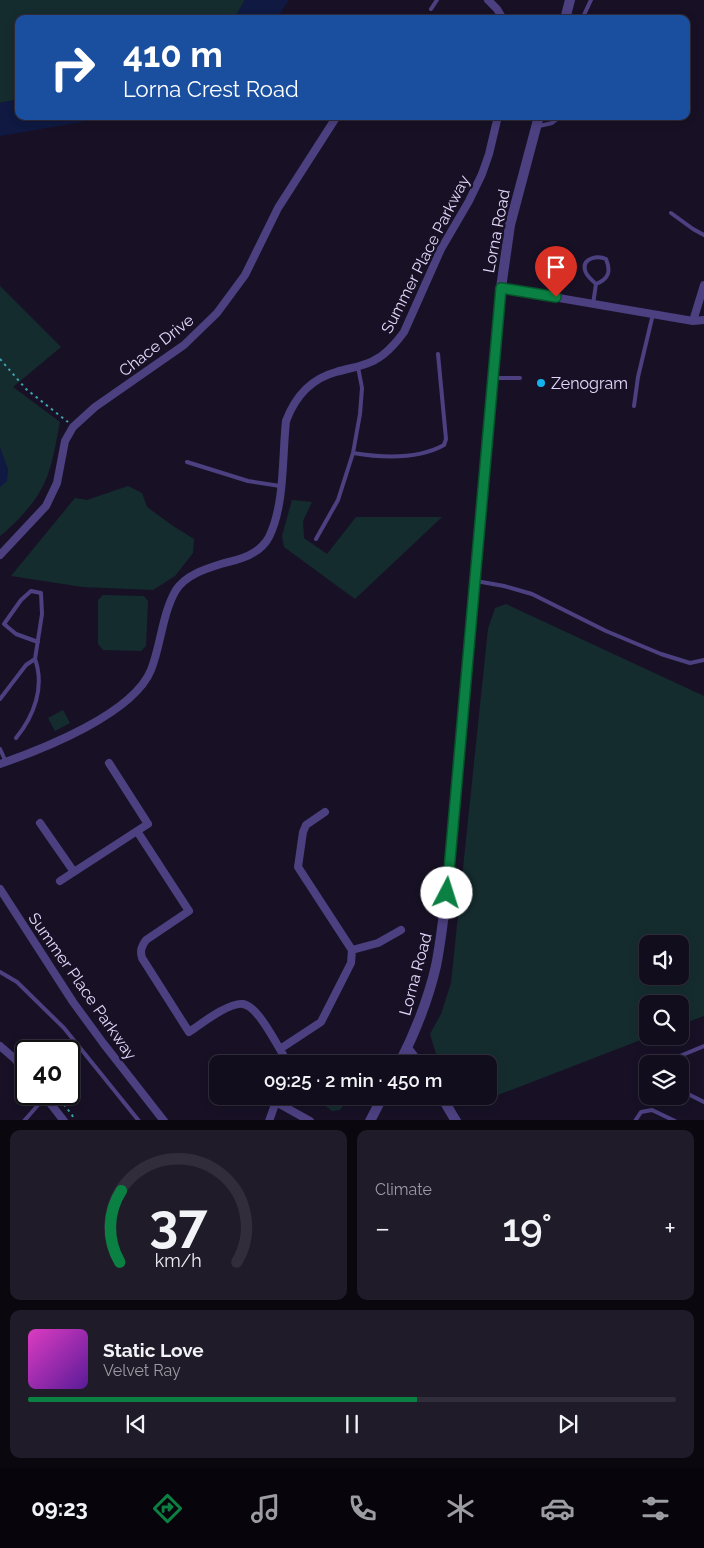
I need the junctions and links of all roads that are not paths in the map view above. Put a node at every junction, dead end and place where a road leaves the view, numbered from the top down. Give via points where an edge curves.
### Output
1 (437, 0) edge
2 (488, 0) edge
3 (570, 0) edge
4 (591, 0) edge
5 (431, 10) dead end
6 (501, 15) edge
7 (566, 15) edge
8 (584, 15) edge
9 (333, 120) edge
10 (497, 120) edge
11 (556, 120) edge
12 (538, 121) edge
13 (671, 212) dead end
14 (704, 235) edge
15 (596, 284) junction
16 (704, 284) edge
17 (501, 288) junction
18 (593, 304) junction
19 (653, 314) junction
20 (704, 320) edge
21 (693, 321) junction
22 (438, 354) dead end
23 (358, 367) junction
24 (492, 378) junction
25 (520, 378) dead end
26 (634, 406) dead end
27 (353, 453) junction
28 (187, 462) dead end
29 (280, 486) junction
30 (316, 539) dead end
31 (0, 555) edge
32 (474, 581) junction
33 (38, 642) junction
34 (36, 659) junction
35 (704, 660) edge
36 (0, 699) edge
37 (16, 738) dead end
38 (0, 749) edge
39 (3, 763) edge
40 (109, 763) dead end
41 (325, 812) dead end
42 (40, 823) dead end
43 (137, 831) junction
44 (74, 872) junction
45 (60, 881) dead end
46 (0, 889) edge
47 (401, 930) dead end
48 (352, 950) junction
49 (0, 972) edge
50 (0, 1046) edge
51 (704, 1046) edge
52 (407, 1048) junction
53 (280, 1049) junction
54 (283, 1055) edge
55 (404, 1055) edge
56 (412, 1055) edge
57 (682, 1055) edge
58 (15, 1059) edge
59 (689, 1094) edge
60 (704, 1102) edge
61 (36, 1105) edge
62 (52, 1105) edge
63 (275, 1105) edge
64 (286, 1105) edge
65 (378, 1105) edge
66 (447, 1105) edge
67 (24, 1120) edge
68 (64, 1120) edge
69 (138, 1120) edge
70 (164, 1120) edge
71 (269, 1120) edge
72 (310, 1120) edge
73 (370, 1120) edge
74 (456, 1120) edge
75 (635, 1120) edge
76 (675, 1120) edge

1 - 5 lane
2 - 6 street
3 - 7 street
4 - 8 lane
9 - 31 street, Chace Drive via 278,208 245,275 217,313 184,345 70,424 56,483 46,506
10 - 23 street, Summer Place Parkway via 482,174 440,249 404,332 375,361
11 - 12 lane via 552,123
12 - 17 street, Lorna Road via 510,225
13 - 14 lane
15 - 15 lane via 587,275 585,266 592,257 603,257 609,271 607,278
15 - 18 lane
16 - 21 street
17 - 18 street
17 - 24 street, Lorna Road
18 - 19 street
19 - 21 street
19 - 26 lane
20 - 21 street
22 - 27 lane via 446,429 444,445 413,455 393,457
23 - 27 lane via 362,388
23 - 29 street, Summer Place Parkway via 323,376 296,399 286,421
24 - 25 lane
24 - 32 street, Lorna Road
27 - 30 lane via 338,500
28 - 29 lane via 248,481
29 - 39 street, Summer Place Parkway via 279,508 269,538 254,553 190,576 176,590 150,672 136,694 95,722
32 - 35 lane via 532,594 661,654 690,663
32 - 52 street, Lorna Road via 447,893 436,967
33 - 33 lane via 41,593 31,591 4,624 16,634
33 - 34 lane
34 - 36 lane via 26,665
34 - 37 lane via 39,688 34,710
38 - 39 lane
40 - 43 street via 148,824
41 - 48 street via 306,825 298,867
42 - 44 street
43 - 44 street
43 - 53 street via 189,911 146,940 141,952 189,1032 223,1010 242,1003 258,1014
44 - 45 street
46 - 70 street, Summer Place Parkway via 73,1002
47 - 48 street via 378,943
48 - 53 street via 351,963 321,1022
49 - 69 lane via 17,982 64,1028
50 - 58 street
51 - 57 lane
52 - 55 street, Lorna Road
52 - 56 street
53 - 54 street
59 - 60 lane
61 - 67 lane
62 - 68 street
63 - 71 street
64 - 72 street
65 - 73 street
66 - 74 street
75 - 76 lane via 641,1112 652,1110

